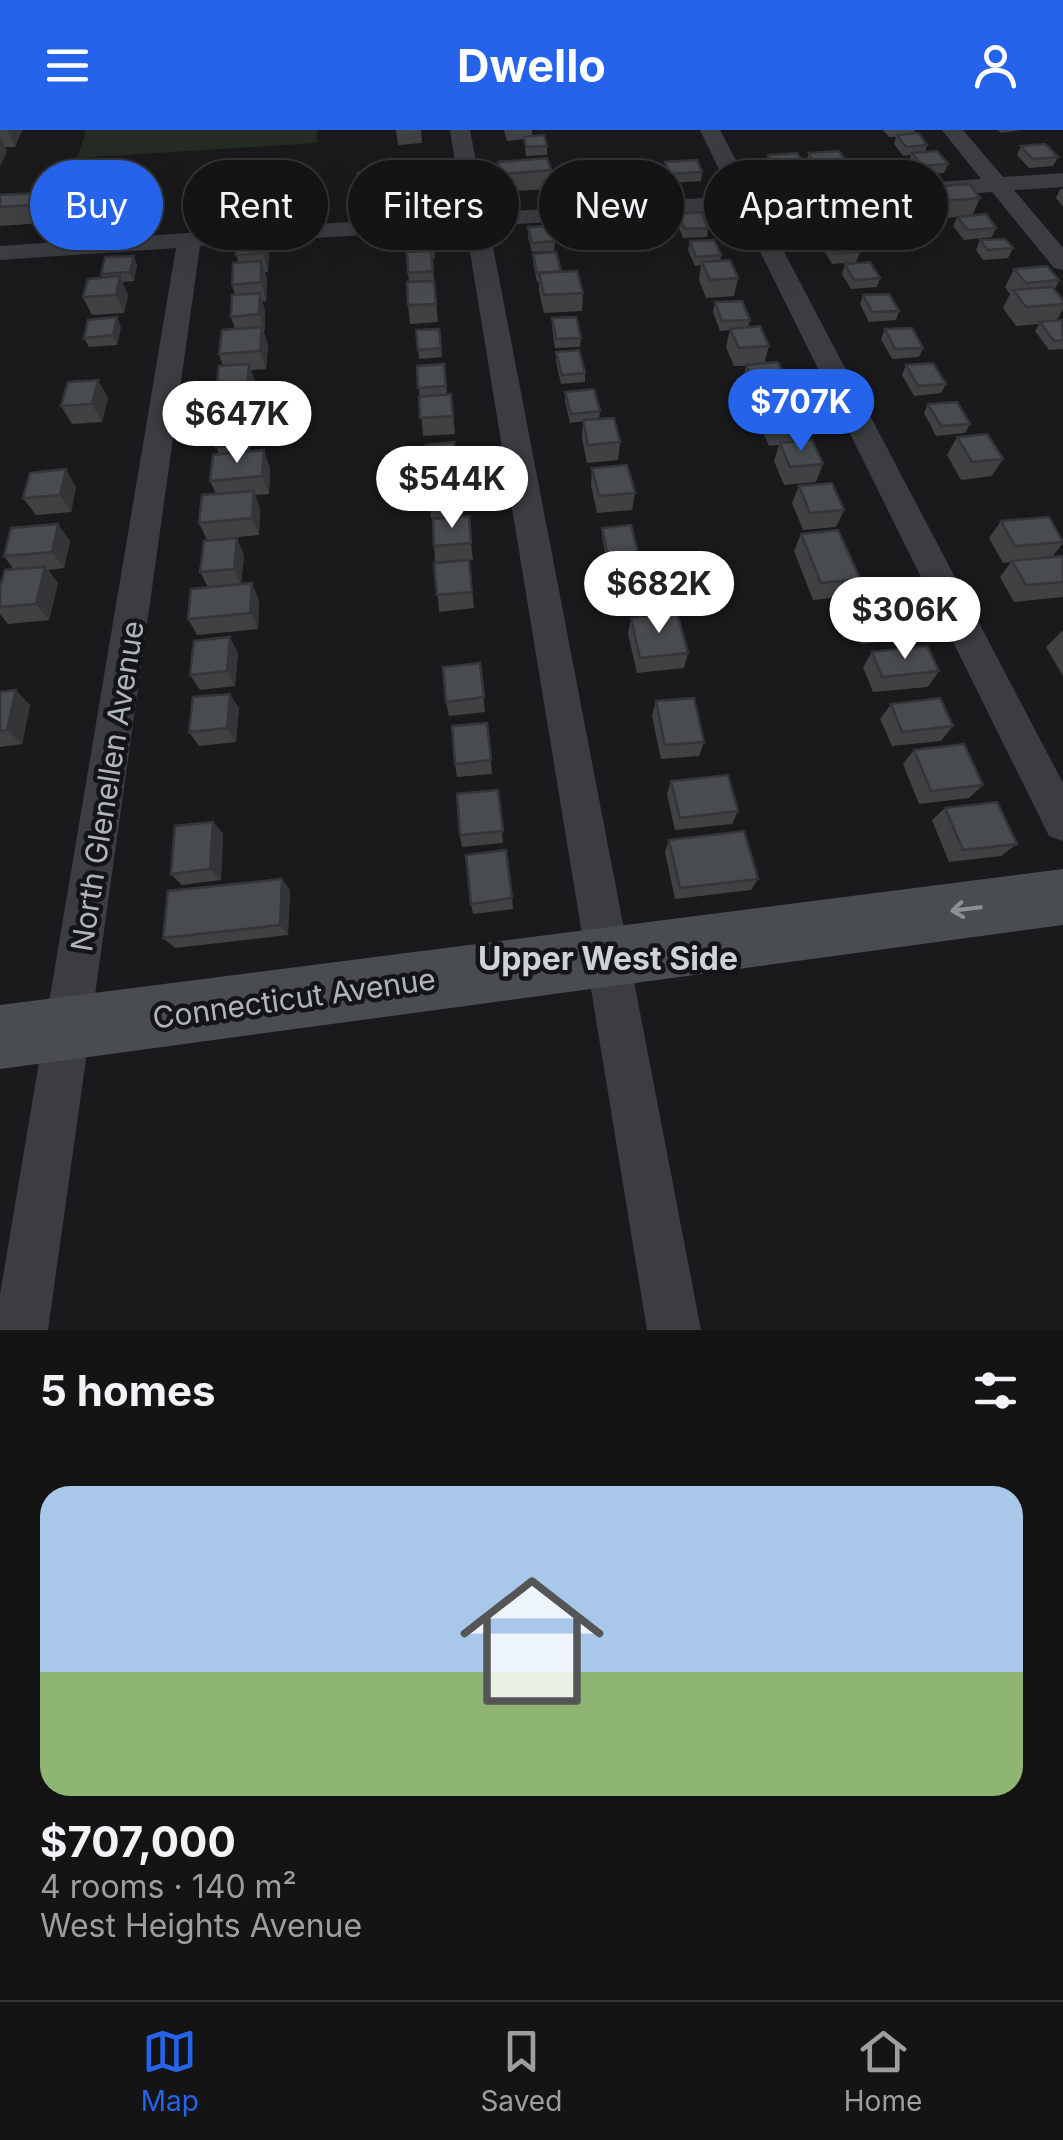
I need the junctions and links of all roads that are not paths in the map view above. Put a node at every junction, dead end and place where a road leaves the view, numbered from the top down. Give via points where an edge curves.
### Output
1 (460, 130) edge
2 (710, 130) edge
3 (952, 130) edge
4 (465, 160) edge
5 (725, 160) edge
6 (1063, 180) edge
7 (998, 185) junction
8 (948, 188) edge
9 (704, 205) edge
10 (519, 218) edge
11 (183, 240) edge
12 (187, 250) edge
13 (481, 250) edge
14 (771, 250) edge
15 (0, 253) edge
16 (1063, 263) edge
17 (1063, 823) edge
18 (1063, 896) edge
19 (607, 958) junction
20 (70, 1028) junction
21 (0, 1037) edge
22 (21, 1330) edge
23 (674, 1330) edge

1 - 4 street
2 - 5 street
3 - 7 street
6 - 7 street
7 - 8 street
7 - 16 street
9 - 10 street
11 - 15 street
12 - 20 street, North Glenellen Avenue
13 - 19 street
14 - 17 street
18 -> 19 street, Connecticut Avenue
19 - 20 street, Connecticut Avenue
19 - 23 street
20 - 21 street, Connecticut Avenue
20 - 22 street, North Glenellen Avenue

